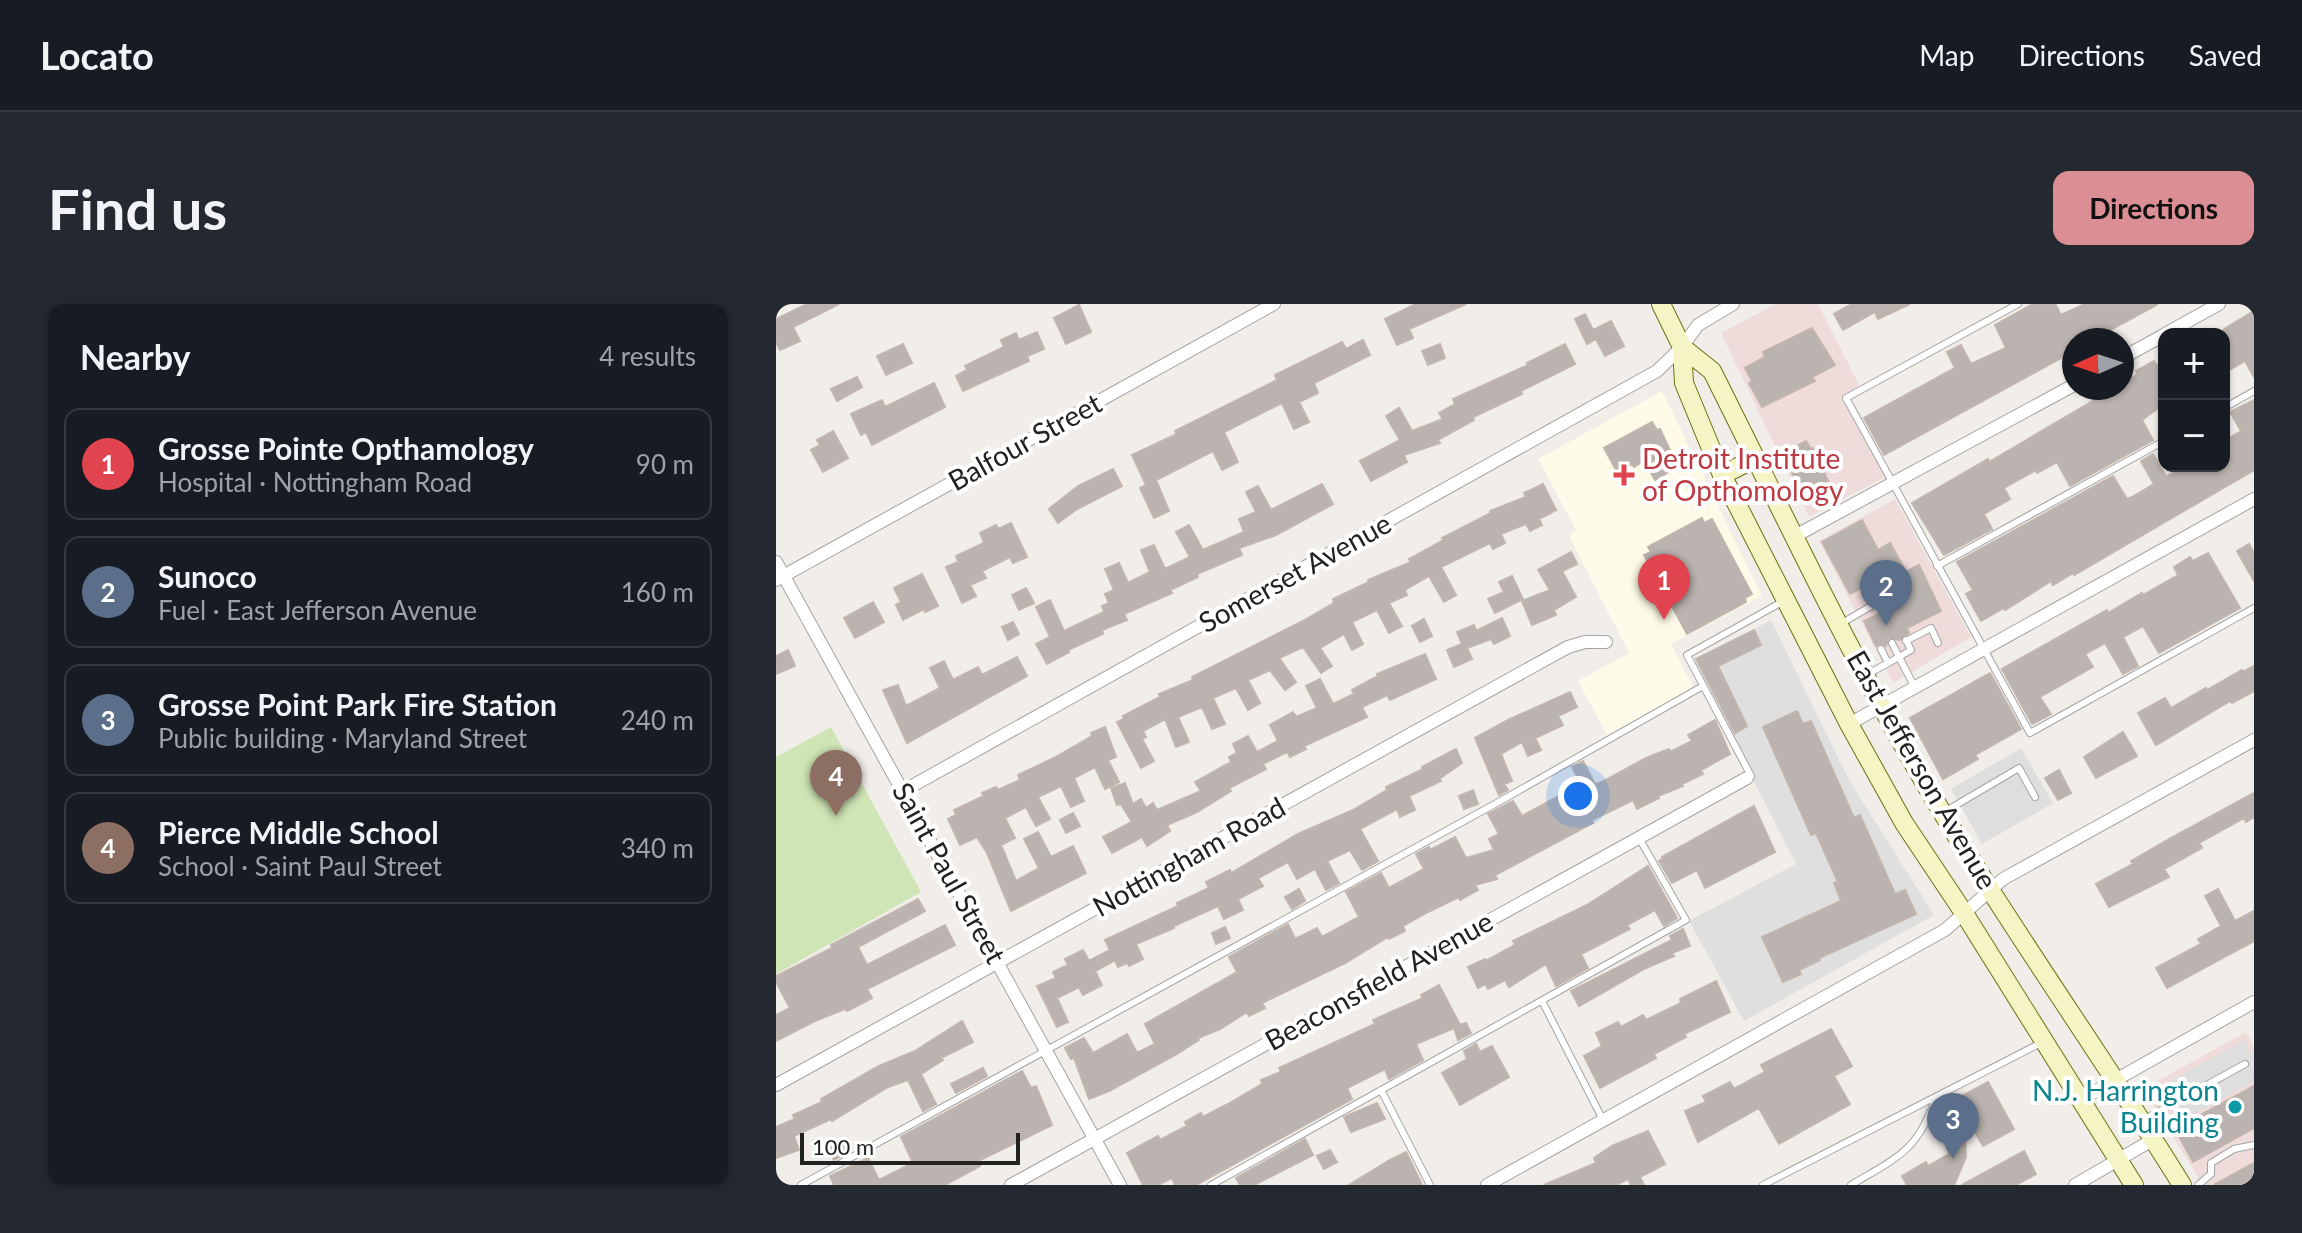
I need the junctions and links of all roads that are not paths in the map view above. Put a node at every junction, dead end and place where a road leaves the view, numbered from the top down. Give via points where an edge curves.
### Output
1 (1274, 304) edge
2 (1661, 304) edge
3 (1733, 304) edge
4 (2018, 304) edge
5 (2219, 304) edge
6 (2176, 328) edge
7 (2158, 338) edge
8 (1682, 347) junction
9 (2134, 351) edge
10 (2254, 391) edge
11 (2062, 392) edge
12 (2230, 405) edge
13 (2158, 444) edge
14 (1756, 458) junction
15 (1722, 475) junction
16 (1893, 485) junction
17 (2254, 499) edge
18 (1795, 536) junction
19 (776, 562) edge
20 (1937, 566) junction
21 (780, 578) edge
22 (1785, 600) junction
23 (1873, 604) junction
24 (1890, 608) dead end
25 (2254, 608) edge
26 (1863, 610) junction
27 (1878, 614) dead end
28 (1867, 619) dead end
29 (1840, 624) junction
30 (1606, 642) dead end
31 (1892, 643) dead end
32 (1938, 643) dead end
33 (1881, 649) dead end
34 (1982, 649) junction
35 (1899, 657) junction
36 (1888, 663) junction
37 (1865, 675) junction
38 (1703, 686) junction
39 (1914, 686) junction
40 (1880, 705) junction
41 (1849, 724) junction
42 (2254, 740) edge
43 (1747, 778) joint
44 (903, 791) junction
45 (2035, 797) dead end
46 (1943, 813) junction
47 (1639, 838) junction
48 (1989, 890) junction
49 (1964, 913) junction
50 (998, 962) junction
51 (1542, 1001) junction
52 (2254, 1002) edge
53 (2044, 1042) junction
54 (1046, 1051) junction
55 (2245, 1064) dead end
56 (2115, 1079) junction
57 (776, 1085) edge
58 (1381, 1090) junction
59 (1936, 1098) junction
60 (2080, 1100) junction
61 (1603, 1120) junction
62 (2142, 1121) junction
63 (1094, 1139) junction
64 (2154, 1139) junction
65 (2254, 1145) edge
66 (2119, 1161) junction
67 (801, 1185) edge
68 (1011, 1185) edge
69 (1120, 1185) edge
70 (1211, 1185) edge
71 (1430, 1185) edge
72 (1487, 1185) edge
73 (1763, 1185) edge
74 (1851, 1185) edge
75 (2075, 1185) edge
76 (2134, 1185) edge
77 (2182, 1185) edge
78 (2198, 1185) edge

1 - 21 street, Balfour Street
2 - 8 main road, East Jefferson Avenue
3 - 8 street, Somerset Avenue via 1698,325
4 - 16 lane via 1846,398
5 - 6 street
7 - 9 street
8 - 14 main road, East Jefferson Avenue via 1712,371
8 - 15 main road, East Jefferson Avenue via 1684,383
8 - 44 street, Somerset Avenue via 1657,371
10 - 12 lane
11 - 16 street
13 - 20 lane
14 - 15 main road
14 - 18 main road, East Jefferson Avenue
15 - 22 main road, East Jefferson Avenue
16 - 18 street
16 - 20 lane
17 - 34 street
18 - 29 main road, East Jefferson Avenue
19 - 21 street, Saint Paul Street
20 - 34 lane
21 - 44 street, Saint Paul Street
22 - 38 lane via 1687,655
22 - 41 main road, East Jefferson Avenue
23 - 24 lane via 1885,598
23 - 26 lane
23 - 27 lane
25 - 34 lane via 2030,733
26 - 28 lane
26 - 29 lane
29 - 37 main road, East Jefferson Avenue
30 - 50 street, Nottingham Road via 1568,647
31 - 35 lane
32 - 35 lane via 1931,628 1905,639 1911,650
33 - 36 lane
34 - 39 street
35 - 36 lane
35 - 39 lane
36 - 37 lane
37 - 40 main road, East Jefferson Avenue
38 - 43 lane via 1751,776
38 - 54 lane
39 - 40 street
40 - 41 street
40 - 46 main road, East Jefferson Avenue
41 - 49 main road, East Jefferson Avenue via 1904,823
42 - 48 street
43 - 47 street, Beaconsfield Avenue
44 - 50 street, Saint Paul Street
45 - 46 lane via 2019,768
46 - 48 main road, East Jefferson Avenue
47 - 51 lane via 1686,920
47 - 63 street, Beaconsfield Avenue
48 - 49 street
48 - 56 main road, East Jefferson Avenue
49 - 53 main road, East Jefferson Avenue
49 - 61 street via 1945,930
50 - 54 street, Saint Paul Street
50 - 57 street, Nottingham Road
51 - 58 lane
51 - 61 lane
52 - 56 street
53 - 59 lane
53 - 60 main road, East Jefferson Avenue
54 - 63 street, Saint Paul Street
54 - 67 lane
55 - 62 lane
56 - 60 street
56 - 62 main road, East Jefferson Avenue
58 - 70 lane
58 - 71 lane
59 - 73 lane
59 - 74 lane via 1915,1143
60 - 66 main road, East Jefferson Avenue
61 - 72 street
62 - 64 main road, East Jefferson Avenue
63 - 68 street, Beaconsfield Avenue
63 - 69 street, Saint Paul Street
64 - 66 street
64 - 77 main road, East Jefferson Avenue
65 - 78 lane via 2234,1149 2211,1163 2211,1174
66 - 75 street
66 - 76 main road, East Jefferson Avenue

